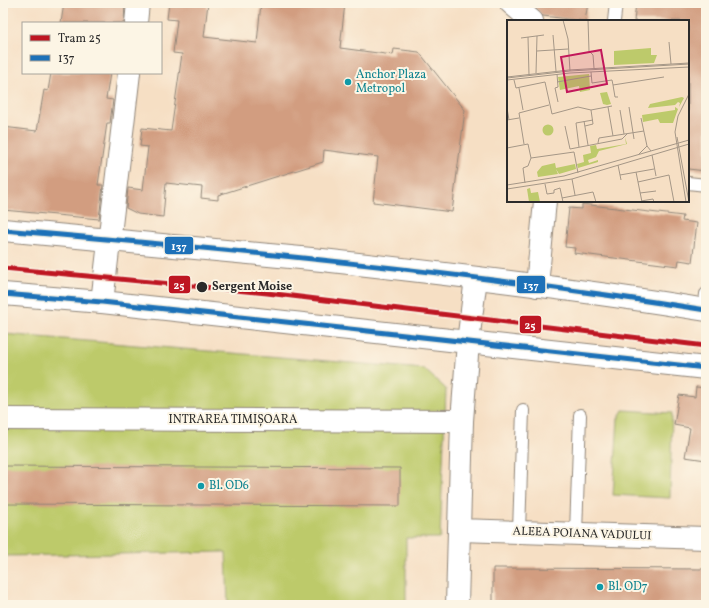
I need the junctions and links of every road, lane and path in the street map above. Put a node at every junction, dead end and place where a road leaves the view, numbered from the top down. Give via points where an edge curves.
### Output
1 (138, 3) edge
2 (511, 3) edge
3 (616, 3) edge
4 (531, 20) edge
5 (614, 20) edge
6 (136, 22) edge
7 (129, 74) edge
8 (689, 183) edge
9 (706, 185) edge
10 (545, 202) edge
11 (3, 230) edge
12 (109, 239) junction
13 (476, 278) junction
14 (537, 286) junction
15 (3, 294) edge
16 (102, 302) junction
17 (705, 304) edge
18 (468, 342) junction
19 (706, 368) edge
20 (522, 410) dead end
21 (580, 415) dead end
22 (3, 419) edge
23 (462, 421) junction
24 (459, 530) junction
25 (519, 532) junction
26 (576, 533) junction
27 (706, 538) edge
28 (457, 605) edge

1 - 6 main road
2 - 4 main road
3 - 5 lane
7 - 12 main road
8 - 9 lane
10 - 14 main road
11 - 12 main road
12 - 13 main road
12 - 16 main road
13 - 14 main road
13 - 18 main road
14 - 17 main road
15 - 16 main road
16 - 18 main road
18 - 19 main road
18 - 23 main road
20 - 25 lane
21 - 26 lane
22 - 23 main road, INTRAREA TIMIȘOARA
23 - 24 main road
24 - 25 main road, ALEEA POIANA VADULUI
24 - 28 main road
25 - 26 main road, ALEEA POIANA VADULUI
26 - 27 main road, ALEEA POIANA VADULUI

